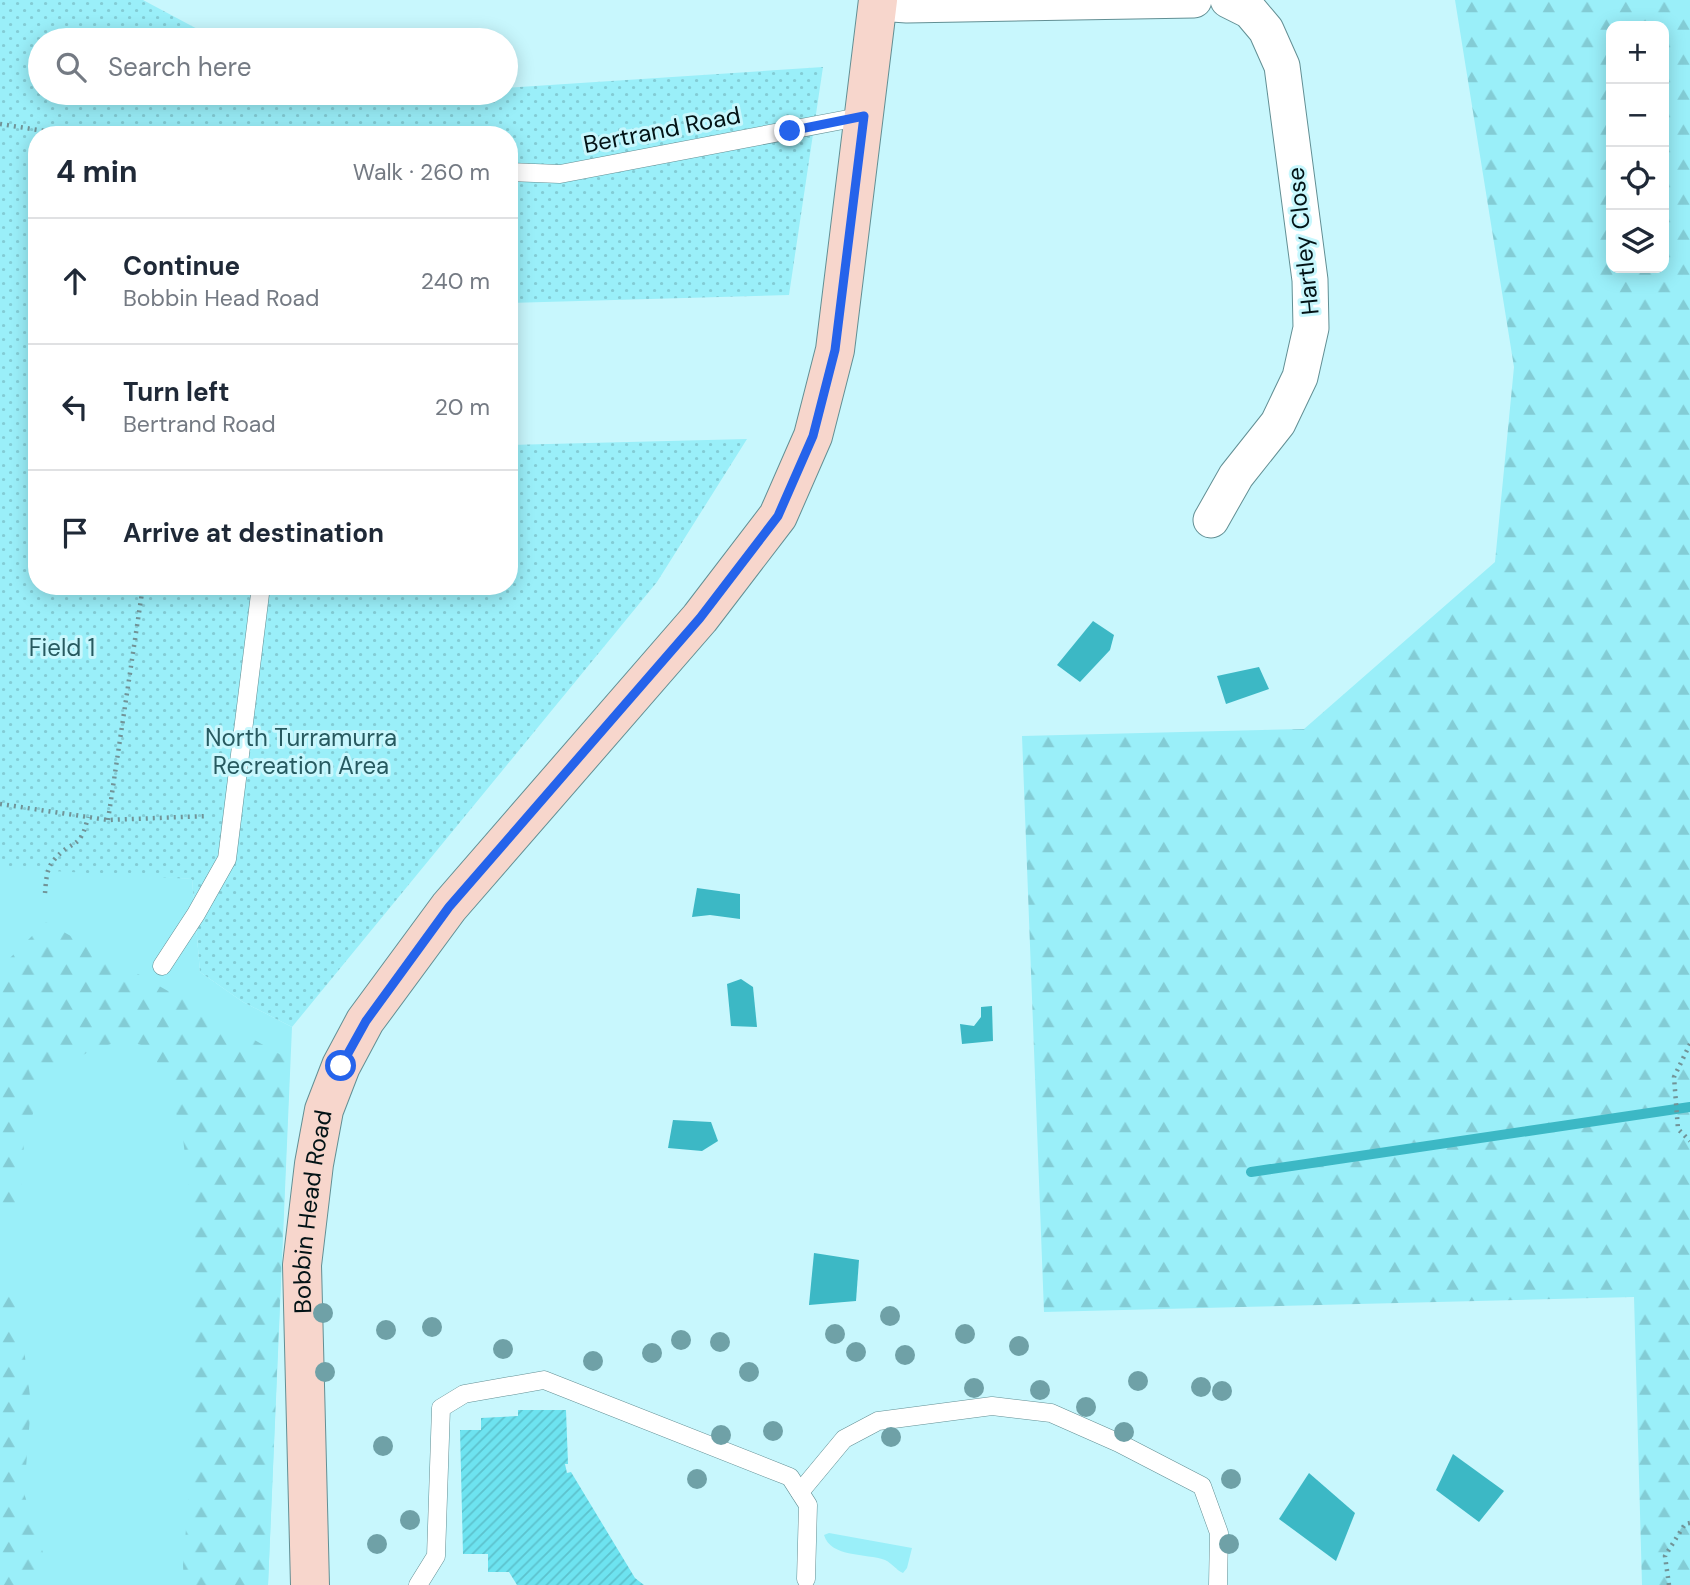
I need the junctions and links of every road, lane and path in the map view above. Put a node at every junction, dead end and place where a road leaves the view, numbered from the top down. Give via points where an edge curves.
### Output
1 (1194, 0) edge
2 (1228, 0) edge
3 (1127, 1) edge
4 (878, 2) edge
5 (864, 116) junction
6 (0, 124) edge
7 (28, 128) edge
8 (518, 172) edge
9 (1211, 520) dead end
10 (142, 595) edge
11 (260, 595) edge
12 (0, 804) edge
13 (233, 809) junction
14 (88, 817) junction
15 (108, 820) junction
16 (45, 893) dead end
17 (162, 965) dead end
18 (1690, 1044) edge
19 (1690, 1140) edge
20 (800, 1492) junction
21 (1690, 1523) edge
22 (806, 1579) dead end
23 (310, 1585) edge
24 (418, 1585) edge
25 (1218, 1585) edge
26 (1669, 1585) edge

1 - 3 street
2 - 9 street, Hartley Close via 1250,11 1266,30 1282,66 1310,280 1311,328 1300,377 1279,423 1236,476
3 - 4 street
4 - 5 main road, Bobbin Head Road
5 - 8 lane, Bertrand Road via 560,174
5 - 23 main road, Bobbin Head Road via 835,350 813,436 778,516 700,618 449,907 366,1021 324,1110 302,1265
6 - 7 path
10 - 15 path
11 - 13 lane
12 - 14 path
13 - 15 path via 201,818
13 - 17 lane via 227,859
14 - 15 path
14 - 16 path via 83,838 53,860
18 - 19 path via 1674,1077 1678,1129
20 - 22 lane via 808,1505
20 - 24 lane via 790,1477 544,1380 464,1394 441,1408 436,1556
20 - 25 lane via 844,1439 878,1421 992,1406 1051,1413 1202,1486 1219,1533
21 - 26 path via 1665,1556

